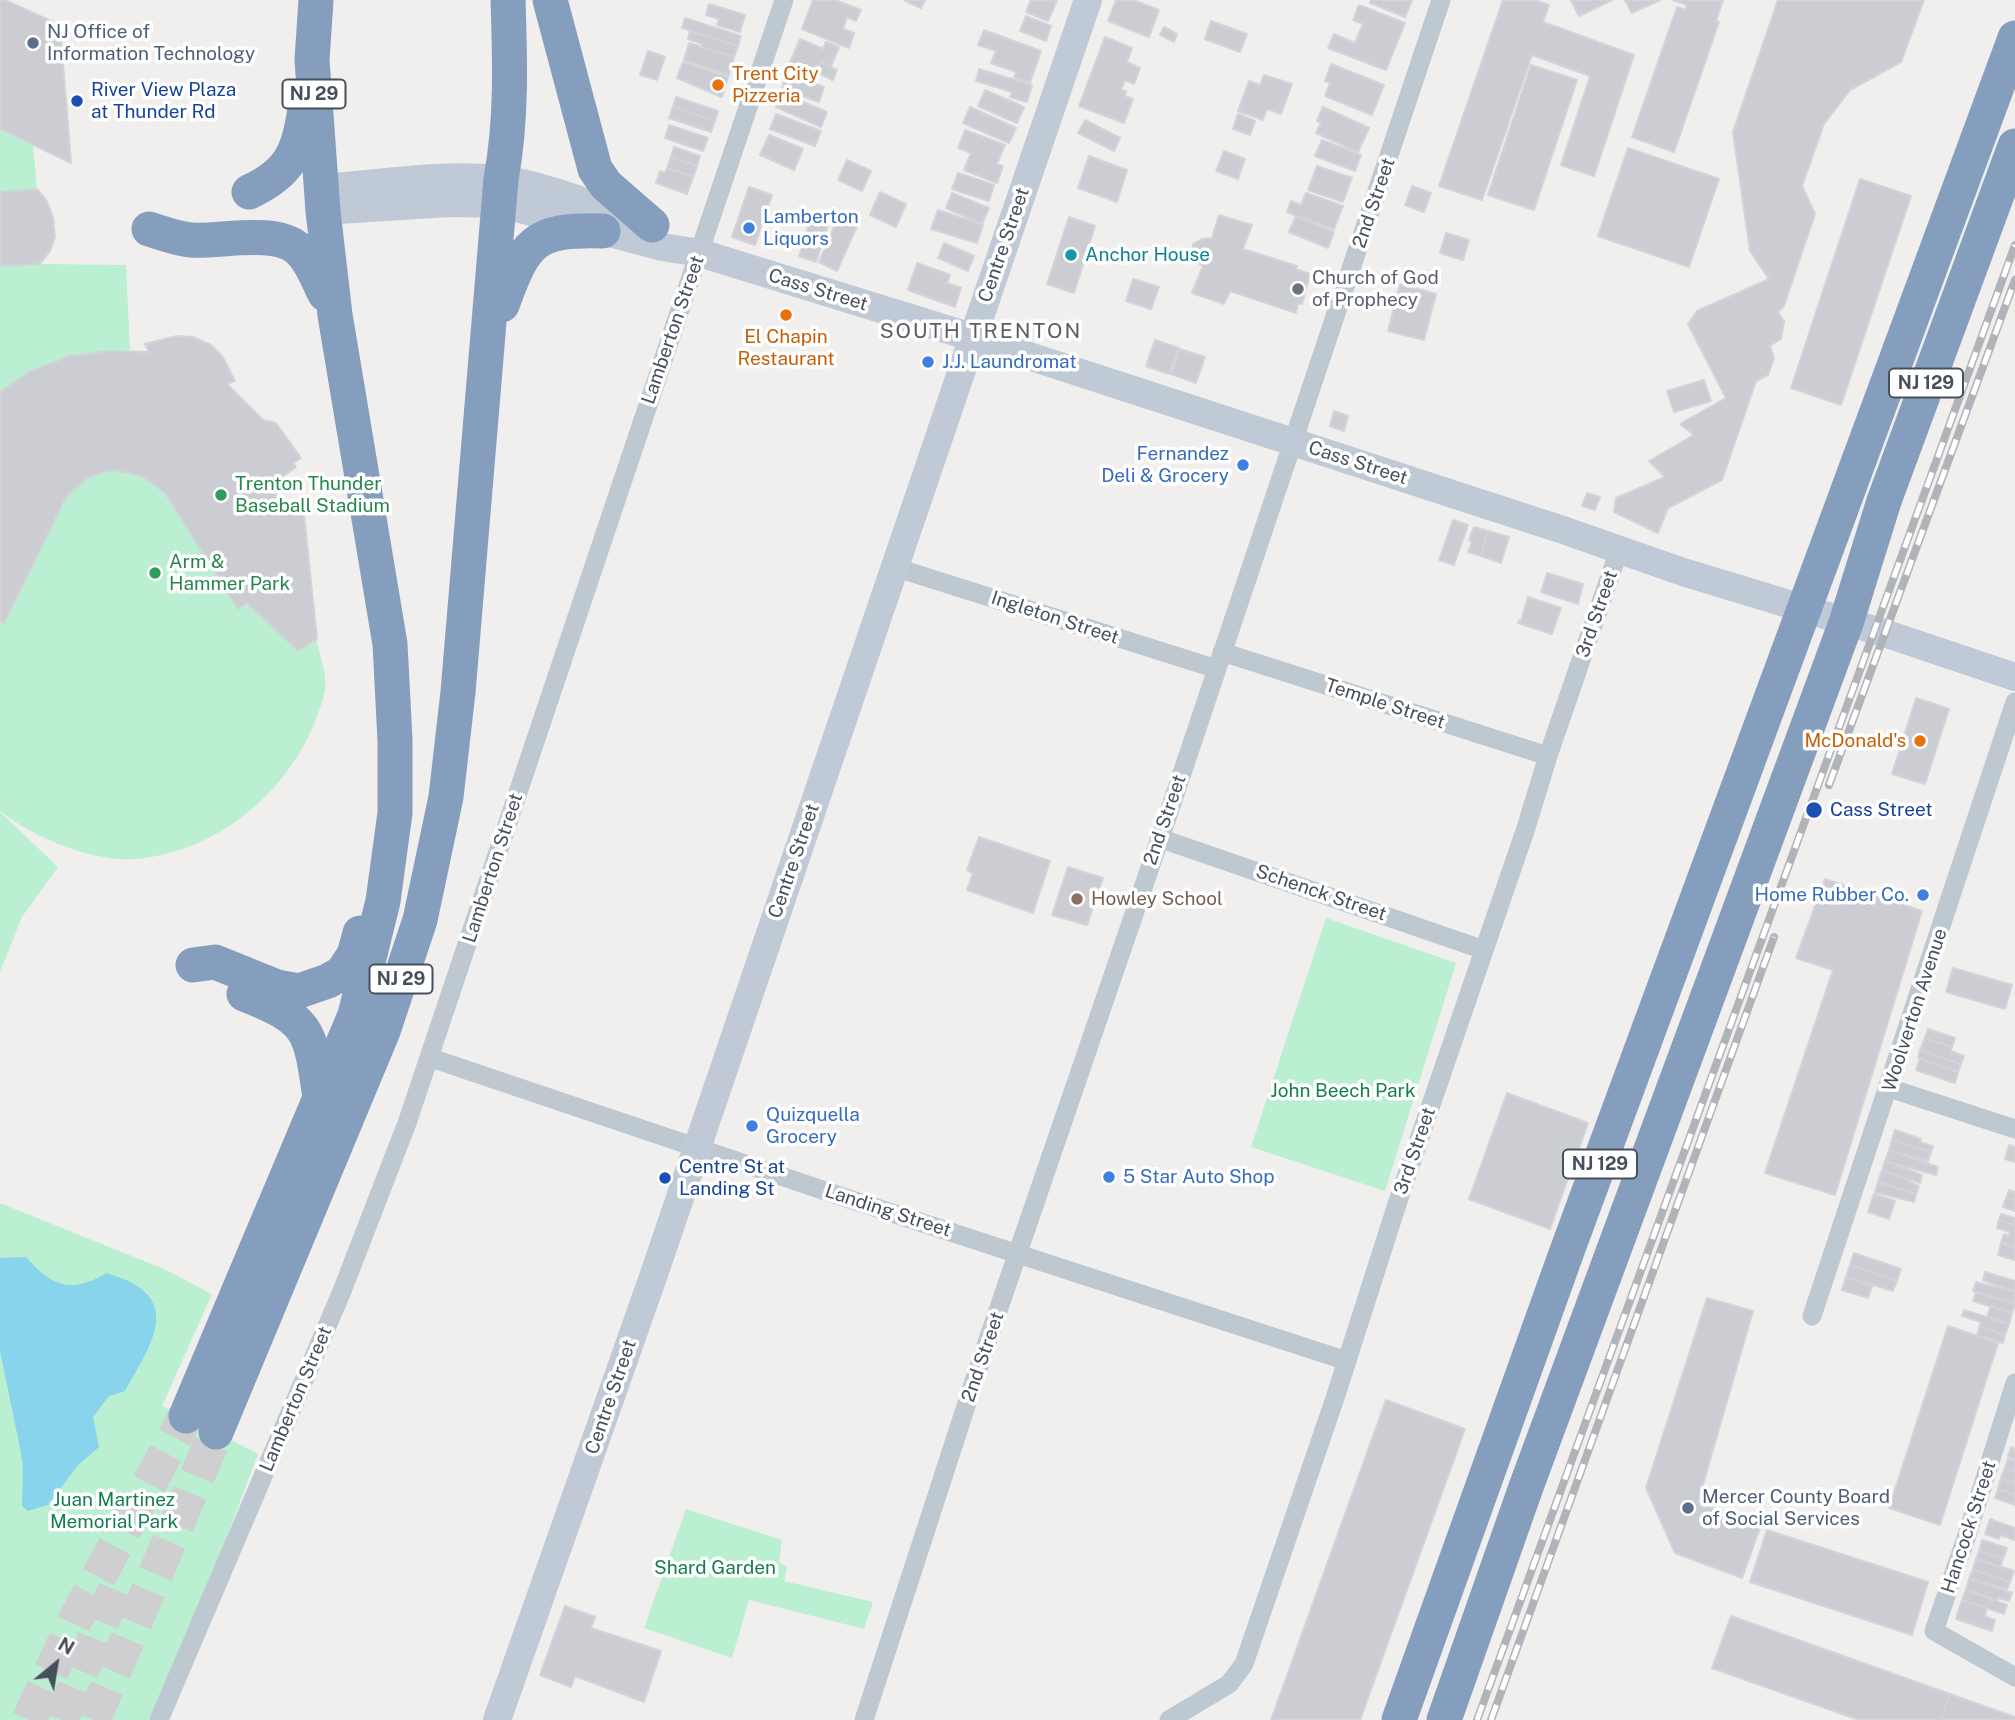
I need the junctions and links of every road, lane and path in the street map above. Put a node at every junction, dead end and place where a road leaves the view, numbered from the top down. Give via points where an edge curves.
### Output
1 (316, 0) edge
2 (508, 0) edge
3 (550, 0) edge
4 (569, 0) edge
5 (784, 0) edge
6 (1088, 0) edge
7 (1441, 0) edge
8 (2015, 38) edge
9 (312, 60) junction
10 (566, 65) junction
11 (2015, 146) edge
12 (249, 192) dead end
13 (501, 192) junction
14 (323, 200) junction
15 (652, 225) junction
16 (149, 229) dead end
17 (603, 231) junction
18 (700, 253) junction
19 (335, 315) junction
20 (972, 338) junction
21 (488, 342) junction
22 (1294, 442) junction
23 (1619, 550) junction
24 (894, 567) junction
25 (1805, 610) junction
26 (1846, 623) junction
27 (1220, 660) junction
28 (2015, 677) edge
29 (2015, 702) edge
30 (1548, 756) junction
31 (395, 813) junction
32 (1159, 838) junction
33 (1484, 950) junction
34 (431, 1058) junction
35 (1889, 1088) junction
36 (320, 1097) junction
37 (2015, 1129) edge
38 (696, 1147) junction
39 (1018, 1255) junction
40 (1812, 1316) dead end
41 (1347, 1361) junction
42 (2015, 1383) edge
43 (2015, 1677) edge
44 (159, 1720) edge
45 (497, 1720) edge
46 (864, 1720) edge
47 (1169, 1720) edge
48 (1399, 1720) edge
49 (1444, 1720) edge

1 - 9 highway, NJ 29
2 - 13 highway, NJ 29 via 511,87
3 - 10 highway
4 - 10 highway
5 - 18 street, Lamberton Street
6 - 20 street, Centre Street
7 - 22 street, 2nd Street
8 - 25 highway, NJ 129
9 - 12 highway via 296,150 270,183
9 - 14 highway, NJ 29
10 - 15 highway via 595,169 606,185
11 - 26 highway, NJ 129 via 1884,501
13 - 14 street, Cass Street via 449,203
13 - 15 street, Cass Street via 533,186
13 - 17 street, Cass Street
13 - 21 highway, NJ 29
14 - 19 highway, NJ 29
15 - 18 street, Cass Street via 680,235
16 - 19 highway via 189,240 290,243 307,258
17 - 18 street, Cass Street
17 - 21 highway via 568,230 538,240 516,269
18 - 20 street, Cass Street
18 - 34 street, Lamberton Street
19 - 31 highway, NJ 29 via 390,644
20 - 22 street, Cass Street
20 - 24 street, Centre Street
21 - 36 highway, NJ 29 via 446,797 419,920 383,1031 201,1424
22 - 23 street, Cass Street
22 - 27 street, 2nd Street
23 - 25 street, Cass Street
23 - 30 street, 3rd Street
24 - 27 street, Ingleton Street
24 - 38 street, Centre Street
25 - 26 street, Cass Street
25 - 48 highway, NJ 129
26 - 28 street, Cass Street
26 - 49 highway, NJ 129 via 1526,1486
27 - 30 street, Temple Street
27 - 32 street, 2nd Street
29 - 35 street, Woolverton Avenue
30 - 33 street, 3rd Street
31 - 36 highway, NJ 29 via 383,901 355,1015
31 - 36 highway via 375,857 354,955 342,974 299,991 215,962 194,965 207,979 258,999 299,1023 309,1036
32 - 33 street, Schenck Street
32 - 39 street, 2nd Street
33 - 41 street, 3rd Street
34 - 38 street, Landing Street
34 - 44 street, Lamberton Street via 342,1291
35 - 37 street
35 - 40 street, Woolverton Avenue
38 - 39 street, Landing Street
38 - 45 street, Centre Street
39 - 41 street, Landing Street
39 - 46 street, 2nd Street
41 - 47 street, 3rd Street via 1244,1664 1229,1684
42 - 43 street, Hancock Street via 1934,1631

